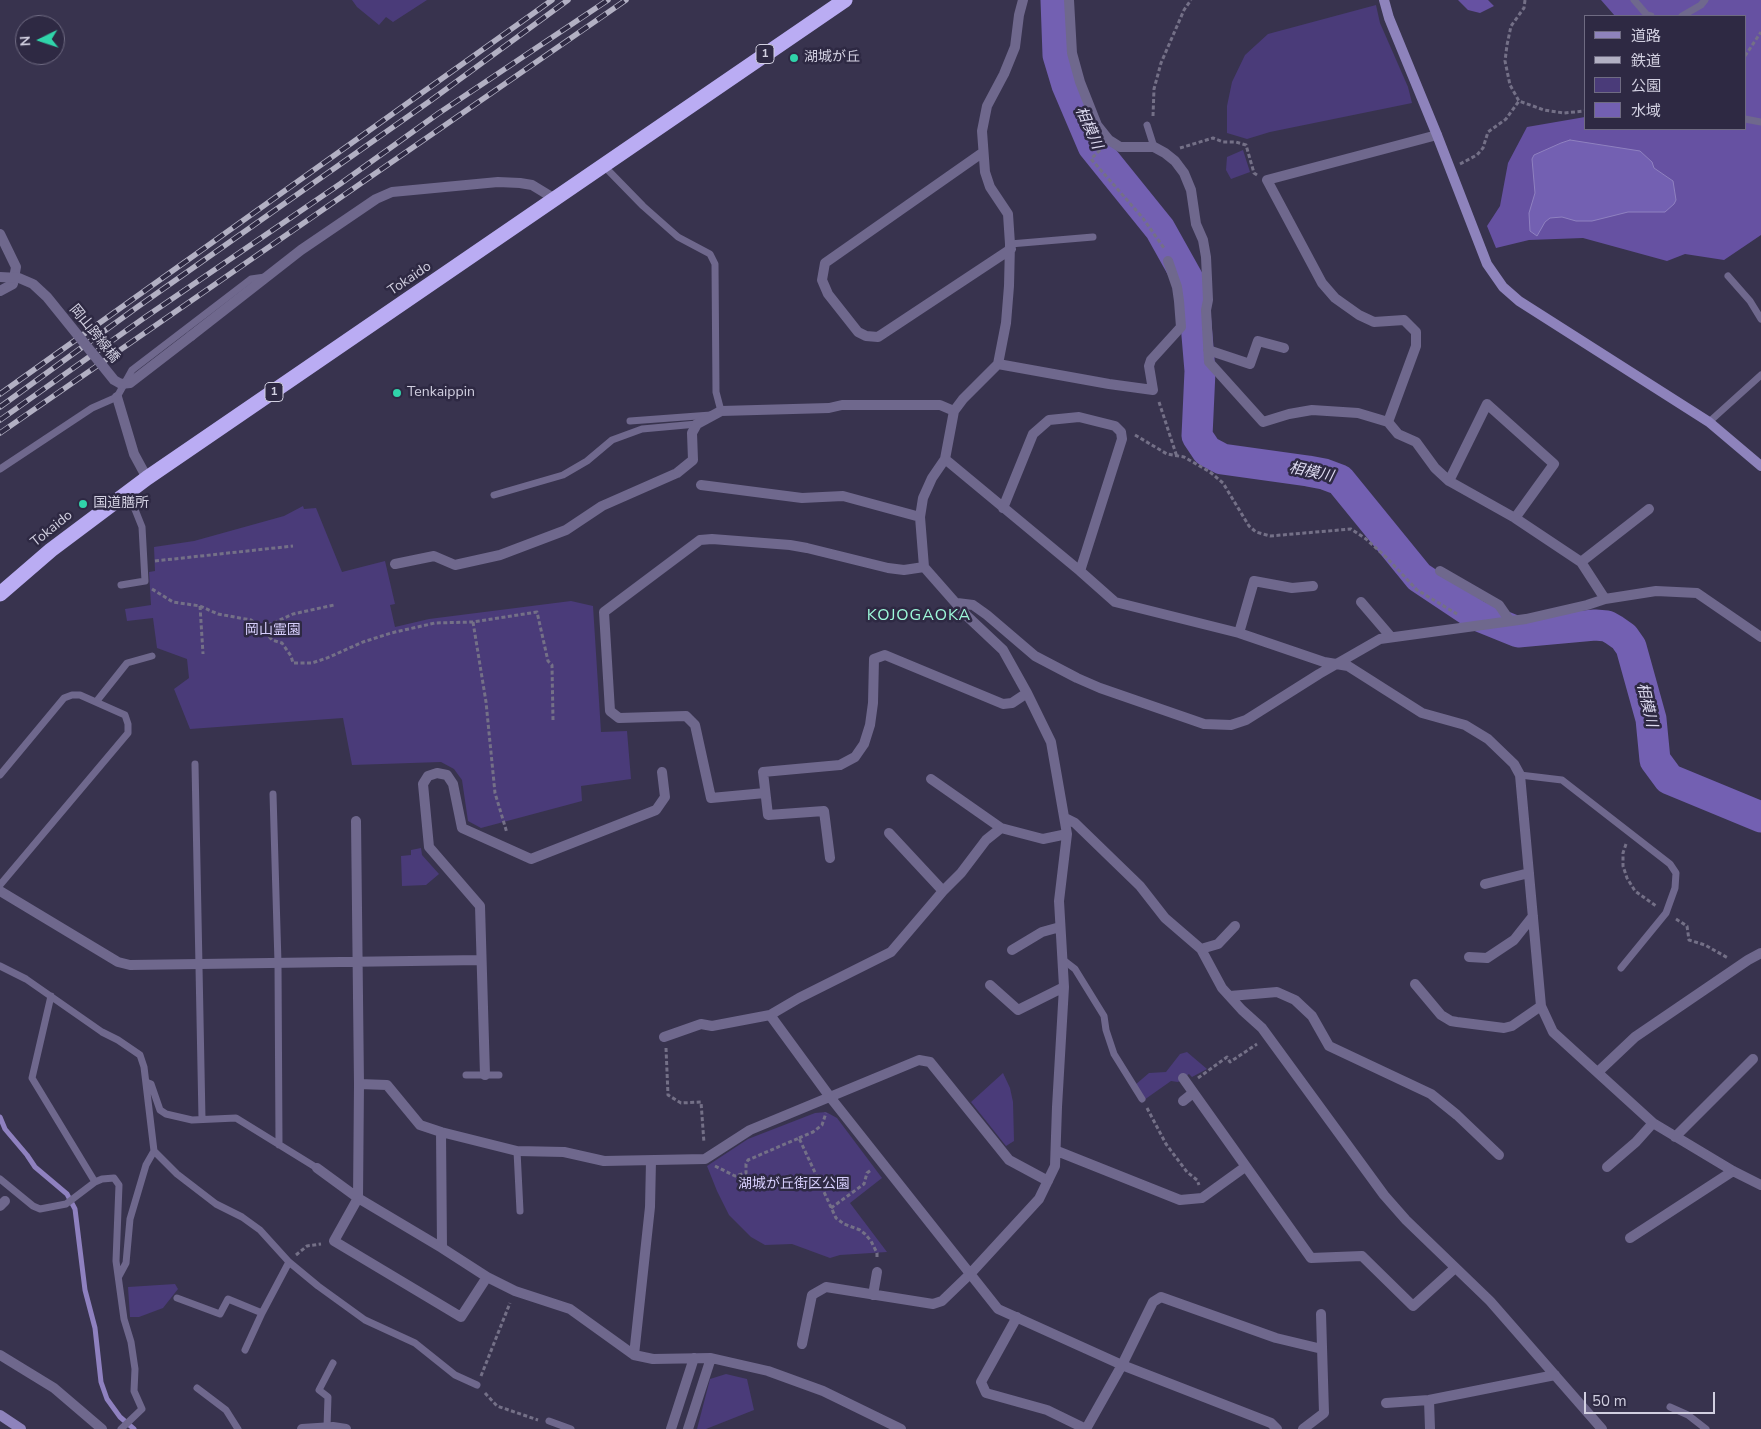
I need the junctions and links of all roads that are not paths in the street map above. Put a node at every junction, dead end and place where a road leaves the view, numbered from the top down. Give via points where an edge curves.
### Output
1 (845, 0) edge
2 (1023, 0) edge
3 (1069, 0) edge
4 (1384, 0) edge
5 (1634, 0) edge
6 (1705, 0) edge
7 (1647, 15) edge
8 (1684, 15) edge
9 (1746, 119) edge
10 (1761, 122) edge
11 (1147, 125) road end
12 (1437, 135) junction
13 (1154, 147) junction
14 (982, 154) junction
15 (603, 166) junction
16 (555, 199) junction
17 (0, 234) edge
18 (1093, 237) dead end
19 (1010, 246) junction
20 (1168, 261) road end
21 (268, 276) junction
22 (1728, 276) dead end
23 (0, 277) edge
24 (0, 291) edge
25 (1761, 319) edge
26 (1284, 348) dead end
27 (1208, 350) junction
28 (998, 364) junction
29 (1761, 375) edge
30 (117, 397) junction
31 (954, 411) junction
32 (717, 413) junction
33 (630, 421) dead end
34 (1388, 422) junction
35 (1709, 422) junction
36 (697, 424) junction
37 (945, 459) junction
38 (1761, 466) edge
39 (0, 468) edge
40 (147, 478) junction
41 (1449, 481) junction
42 (701, 485) dead end
43 (128, 492) junction
44 (494, 495) dead end
45 (1003, 508) junction
46 (1649, 509) dead end
47 (920, 517) junction
48 (1515, 518) junction
49 (1581, 562) junction
50 (395, 564) dead end
51 (924, 567) junction
52 (1080, 571) junction
53 (1440, 571) dead end
54 (121, 585) dead end
55 (1312, 586) dead end
56 (0, 594) edge
57 (1605, 599) junction
58 (1361, 602) dead end
59 (957, 603) junction
60 (1507, 621) junction
61 (1239, 633) junction
62 (1391, 637) junction
63 (1761, 637) edge
64 (152, 656) dead end
65 (1335, 664) junction
66 (1027, 692) junction
67 (96, 702) junction
68 (195, 764) dead end
69 (662, 772) dead end
70 (0, 775) edge
71 (1520, 775) junction
72 (931, 779) dead end
73 (765, 793) junction
74 (273, 794) dead end
75 (1065, 818) junction
76 (356, 821) dead end
77 (1001, 828) junction
78 (889, 833) dead end
79 (1067, 834) junction
80 (830, 858) dead end
81 (1529, 873) junction
82 (1485, 884) dead end
83 (0, 885) edge
84 (943, 890) junction
85 (0, 891) edge
86 (1533, 916) junction
87 (1235, 926) dead end
88 (1060, 927) junction
89 (1201, 949) junction
90 (1012, 950) dead end
91 (1761, 953) edge
92 (1469, 957) dead end
93 (1062, 959) junction
94 (481, 960) junction
95 (357, 961) junction
96 (278, 963) junction
97 (198, 964) junction
98 (0, 966) edge
99 (1621, 968) dead end
100 (1415, 984) dead end
101 (990, 985) dead end
102 (1064, 987) junction
103 (51, 996) junction
104 (1230, 996) junction
105 (1541, 1006) junction
106 (770, 1014) junction
107 (664, 1037) road end
108 (1752, 1059) dead end
109 (1598, 1072) junction
110 (466, 1075) dead end
111 (485, 1075) junction
112 (499, 1075) dead end
113 (146, 1082) junction
114 (359, 1084) junction
115 (830, 1096) junction
116 (1142, 1099) road end
117 (1183, 1101) dead end
118 (202, 1120) junction
119 (1653, 1123) junction
120 (440, 1132) junction
121 (1675, 1137) junction
122 (279, 1145) junction
123 (154, 1151) junction
124 (517, 1151) junction
125 (1057, 1151) junction
126 (1499, 1155) dead end
127 (651, 1161) junction
128 (1245, 1167) junction
129 (1607, 1167) dead end
130 (317, 1168) joint
131 (1733, 1171) junction
132 (0, 1179) edge
133 (1048, 1181) junction
134 (95, 1182) junction
135 (1761, 1185) edge
136 (358, 1198) junction
137 (520, 1211) dead end
138 (1630, 1238) dead end
139 (442, 1248) junction
140 (289, 1262) junction
141 (1456, 1268) junction
142 (877, 1272) road end
143 (970, 1274) junction
144 (119, 1277) junction
145 (487, 1277) junction
146 (873, 1294) junction
147 (177, 1298) dead end
148 (262, 1313) junction
149 (1321, 1314) dead end
150 (1017, 1317) junction
151 (802, 1344) dead end
152 (1322, 1349) junction
153 (245, 1350) dead end
154 (0, 1355) edge
155 (634, 1355) junction
156 (694, 1358) junction
157 (711, 1358) junction
158 (333, 1363) dead end
159 (1122, 1365) junction
160 (1555, 1375) junction
161 (477, 1385) road end
162 (196, 1388) dead end
163 (1429, 1400) junction
164 (1386, 1403) dead end
165 (1670, 1407) dead end
166 (0, 1415) edge
167 (549, 1421) road end
168 (328, 1428) junction
169 (21, 1429) edge
170 (102, 1429) edge
171 (121, 1429) edge
172 (238, 1429) edge
173 (302, 1429) edge
174 (346, 1429) edge
175 (570, 1429) edge
176 (672, 1429) edge
177 (688, 1429) edge
178 (901, 1429) edge
179 (1277, 1429) edge
180 (1303, 1429) edge
181 (1430, 1429) edge
182 (1602, 1429) edge
183 (1706, 1429) edge

1 - 15 highway, Tokaido / 1
2 - 14 street via 1015,47 987,106
3 - 13 street via 1072,53 1097,125 1109,140 1120,147
4 - 12 street via 1397,41
5 - 7 lane
6 - 8 lane
9 - 10 lane
11 - 13 lane
12 - 34 street via 1267,180 1322,283 1336,298 1374,322 1404,320 1416,332 1416,346
12 - 35 street via 1487,264 1503,287 1519,301
13 - 27 street via 1176,161 1191,190 1196,224 1206,257
14 - 19 street via 990,187 1008,214
14 - 19 street via 825,263 822,280 828,294 858,332 878,337
15 - 16 highway, Tokaido / 1
15 - 32 lane via 678,237 710,254 715,264
16 - 21 street via 532,185 498,182 392,192 376,199
16 - 40 highway, Tokaido / 1
17 - 24 street via 16,267 14,284
18 - 19 lane
19 - 28 street via 1008,295
20 - 28 street via 1179,301 1181,327 1151,360 1153,390
21 - 23 street, 岡山跨線橋, bridge via 130,383 121,384 114,380 33,284 19,278
21 - 30 lane via 251,279 132,370
22 - 25 lane
26 - 27 street via 1258,341 1250,364
27 - 34 street via 1209,362 1263,422 1312,410 1358,413
28 - 31 street
29 - 35 lane
30 - 39 lane via 92,408
30 - 40 street via 134,454
31 - 32 street via 940,405 851,405
31 - 37 street
32 - 33 lane
32 - 36 street
34 - 41 street via 1398,434 1416,442
35 - 38 street
36 - 44 lane via 642,429 612,440 587,461 563,475
36 - 50 street via 692,433 693,460 677,473 602,506 566,530 500,555 455,565 434,556
37 - 45 street
37 - 47 street via 923,498
40 - 43 highway, Tokaido / 1
41 - 48 street
41 - 48 street via 1486,404 1554,464
42 - 47 street via 802,498 843,496
43 - 54 lane via 142,527 145,581
43 - 56 highway, Tokaido / 1 via 51,550
45 - 52 street
45 - 52 street via 1033,434 1049,420 1079,417 1115,426 1122,439
46 - 49 street
47 - 51 street
48 - 49 street
49 - 57 street
51 - 59 street
51 - 73 street via 888,568 790,545 700,540 604,612 610,711 619,718 686,716 695,725 711,798
52 - 61 street via 1114,602
53 - 60 street via 1498,605
55 - 61 street via 1292,588 1254,581
57 - 60 street
57 - 63 street via 1656,591 1697,593
58 - 62 street
59 - 65 street via 973,605 1035,656 1077,678 1204,724 1231,725 1246,720
59 - 66 street via 1003,650
60 - 62 street
61 - 65 street
62 - 65 street via 1380,639
64 - 67 lane via 127,663
65 - 71 street via 1348,666 1422,713 1465,725 1488,738 1514,764
66 - 73 street via 1012,703 1004,704 884,655 874,659 870,726 855,757 840,766 762,772
66 - 75 street via 1051,742
67 - 70 lane via 80,695 64,698
67 - 83 lane via 125,715 128,733
68 - 97 lane
69 - 94 street via 664,796 656,810 531,859 462,828 453,784 447,775 437,773 428,776 423,784 428,847 480,906
71 - 81 street
71 - 99 lane via 1562,780 1670,864 1676,873 1676,888 1666,913
72 - 77 street
73 - 80 street via 768,815 824,811
74 - 96 lane
75 - 79 street
75 - 89 street via 1075,823 1140,886 1165,918
76 - 95 street
77 - 79 street via 1042,839
77 - 84 street via 986,840 961,873
78 - 84 street
79 - 88 street via 1059,901
81 - 82 street
81 - 86 street
84 - 106 street via 891,952
85 - 97 street via 118,962 130,965
86 - 92 street via 1514,940 1487,958
86 - 105 street
87 - 89 street via 1218,944
88 - 90 street via 1042,932
88 - 93 street
89 - 104 street via 1222,988
91 - 109 street via 1635,1037
93 - 102 street
93 - 116 lane via 1075,969 1104,1016 1114,1054
94 - 95 street
94 - 111 street
95 - 96 street
95 - 114 street
96 - 97 street
96 - 122 lane
97 - 118 lane
98 - 103 lane via 26,978
100 - 105 street via 1450,1021 1504,1028
101 - 102 street via 1018,1010
102 - 125 street
103 - 113 lane via 140,1055
103 - 134 lane via 32,1078
104 - 126 street via 1277,992 1295,1000 1312,1016 1329,1046 1431,1094
104 - 141 street via 1262,1028 1384,1195
105 - 109 street via 1553,1032
106 - 107 street via 712,1026 701,1024
106 - 115 street
108 - 121 street
109 - 119 street
110 - 111 lane
111 - 112 lane
113 - 118 lane via 151,1084 160,1110 184,1120
113 - 123 lane
114 - 120 street via 387,1085 420,1125
114 - 136 street
115 - 127 street via 750,1130 704,1159
115 - 133 street via 919,1060 930,1062 1009,1160
115 - 143 street
117 - 128 street via 1188,1085
118 - 122 lane via 236,1118
119 - 121 street
119 - 129 street
120 - 124 street
120 - 139 street
121 - 131 street
122 - 130 lane
123 - 140 lane via 177,1174 216,1204 260,1230
123 - 144 lane via 146,1165 130,1219 126,1262
124 - 127 street via 564,1152 604,1161
124 - 137 lane
125 - 128 street via 1180,1200 1202,1198
125 - 133 street
127 - 155 street via 650,1207
128 - 141 street via 1311,1258 1362,1256 1413,1306
130 - 136 street
131 - 135 street
131 - 138 street
132 - 134 lane via 40,1209 66,1204
133 - 143 street via 1039,1199
134 - 144 lane via 114,1178 119,1185 116,1261
136 - 139 street
136 - 145 street via 334,1241 461,1317
139 - 145 street
140 - 148 lane
140 - 161 lane via 365,1320 414,1344 455,1375
141 - 160 street via 1490,1301
142 - 146 street
143 - 146 street via 942,1301 932,1304
143 - 150 street via 998,1309
144 - 171 lane via 124,1319 131,1342 134,1391 142,1409
145 - 155 street via 515,1291 570,1309
146 - 151 street via 826,1287 812,1295
147 - 148 lane via 220,1314 228,1299
148 - 153 lane
149 - 152 street
150 - 159 street
150 - 159 street via 981,1382 986,1393 1047,1410 1086,1429
152 - 159 street via 1276,1338 1161,1297 1153,1302
152 - 180 street via 1324,1413
154 - 170 street via 54,1388
155 - 156 street via 653,1359
156 - 157 street
156 - 176 street
157 - 177 street
157 - 178 street via 768,1371 823,1391
158 - 168 lane via 319,1390 328,1397
159 - 179 street via 1271,1422
160 - 163 street
160 - 182 street
162 - 172 lane via 226,1410
163 - 164 street
163 - 181 street
165 - 183 lane via 1688,1415
166 - 169 street
167 - 175 lane
168 - 173 street
168 - 174 street

